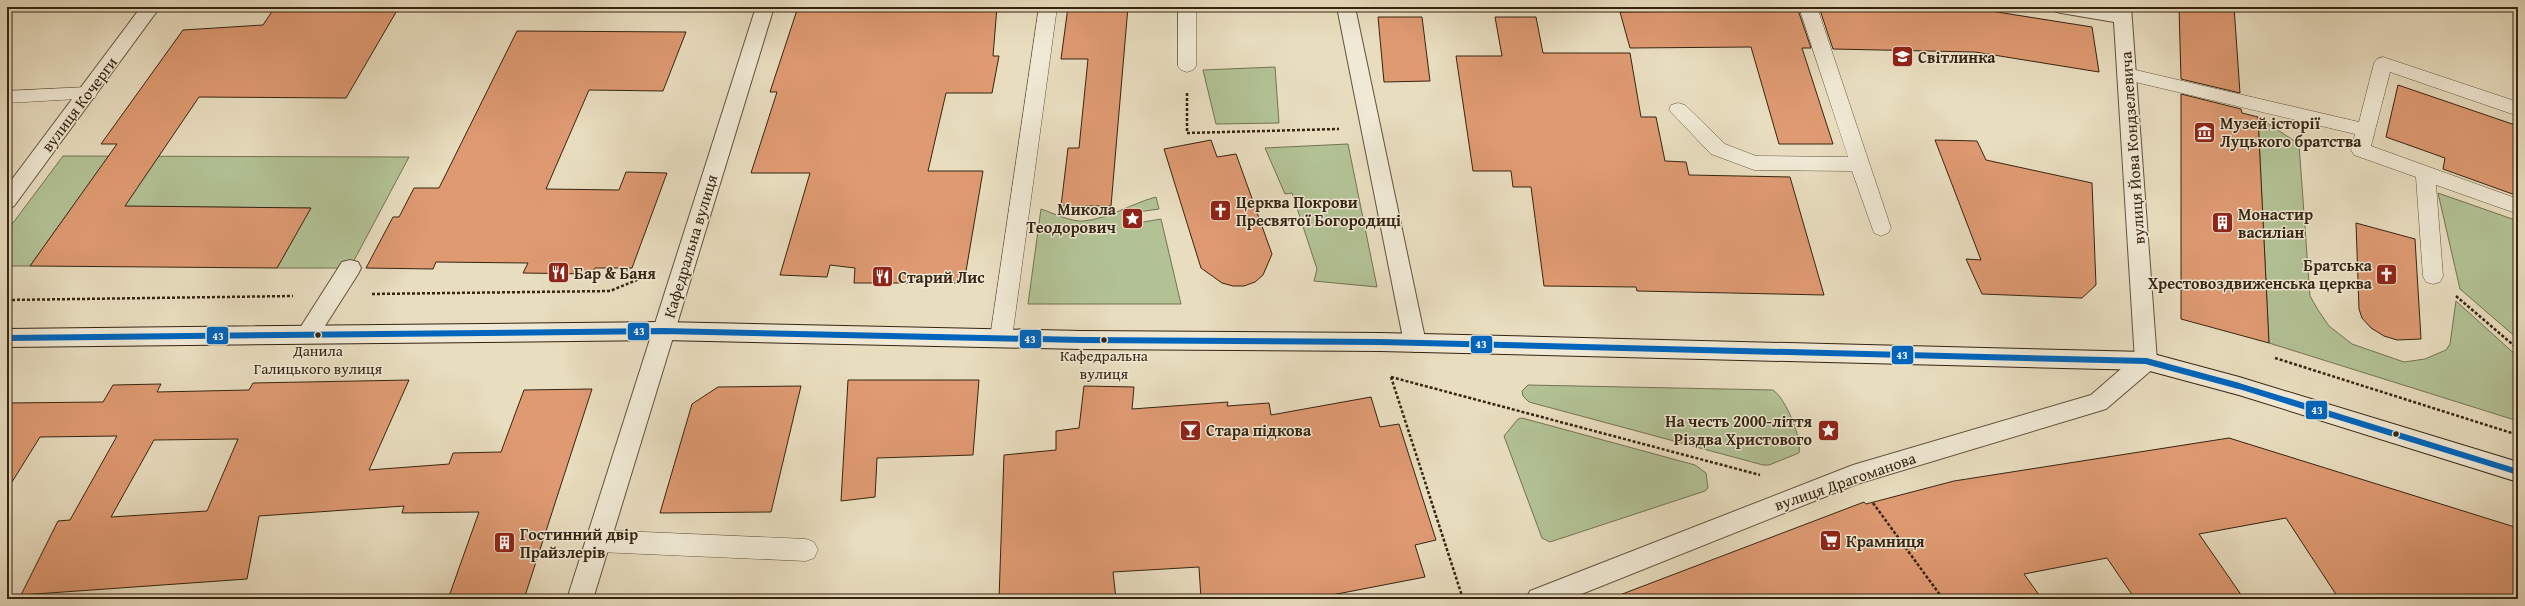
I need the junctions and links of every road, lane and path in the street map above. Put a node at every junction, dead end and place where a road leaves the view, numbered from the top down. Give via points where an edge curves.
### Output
1 (151, 7) edge
2 (765, 7) edge
3 (1048, 7) edge
4 (1187, 7) edge
5 (1346, 7) edge
6 (1808, 7) edge
7 (2060, 7) edge
8 (2122, 12) edge
9 (1187, 66) joint
10 (2127, 74) junction
11 (88, 93) junction
12 (7, 97) edge
13 (2518, 109) edge
14 (1678, 110) dead end
15 (1371, 128) junction
16 (2365, 130) junction
17 (1860, 164) junction
18 (2425, 173) junction
19 (7, 202) edge
20 (2518, 207) edge
21 (1881, 228) dead end
22 (350, 268) dead end
23 (647, 270) dead end
24 (2433, 276) joint
25 (364, 294) dead end
26 (301, 295) dead end
27 (7, 300) edge
28 (663, 332) junction
29 (308, 334) junction
30 (7, 338) edge
31 (1001, 338) junction
32 (1380, 342) junction
33 (1415, 343) junction
34 (2518, 349) edge
35 (2275, 358) dead end
36 (2146, 361) junction
37 (1392, 377) junction
38 (2518, 435) edge
39 (2518, 472) edge
40 (1853, 475) junction
41 (1815, 489) junction
42 (598, 541) junction
43 (806, 550) dead end
44 (580, 599) edge
45 (1464, 599) edge
46 (1539, 599) edge
47 (1943, 599) edge

1 - 11 street, вулиця Кочерги
2 - 28 street, Кафедральна вулиця
3 - 31 lane
4 - 9 lane
5 - 15 street
6 - 17 lane
7 - 8 street
8 - 10 street, вулиця Йова Кондзелевича
9 - 15 path via 1187,133
10 - 16 lane
10 - 36 street, вулиця Йова Кондзелевича
11 - 12 lane
11 - 19 street, вулиця Кочерги
13 - 16 lane via 2383,63
14 - 17 lane via 1718,148 1754,163
15 - 33 street
16 - 18 lane via 2361,150
17 - 21 lane
18 - 20 lane
18 - 24 lane
22 - 29 street
23 - 25 path via 644,278 610,291
24 - 34 path
26 - 27 path
28 - 29 street
28 - 31 street
28 - 42 street, Кафедральна вулиця
29 - 30 street
31 - 32 street
32 - 33 street
32 - 37 path
33 - 36 street
35 - 38 path
36 - 39 street via 2239,386
36 - 40 street, вулиця Драгоманова via 2098,402
37 - 41 path
37 - 45 path
40 - 41 street, вулиця Драгоманова
40 - 47 path
41 - 46 street, вулиця Драгоманова
42 - 43 lane
42 - 44 street, Кафедральна вулиця

